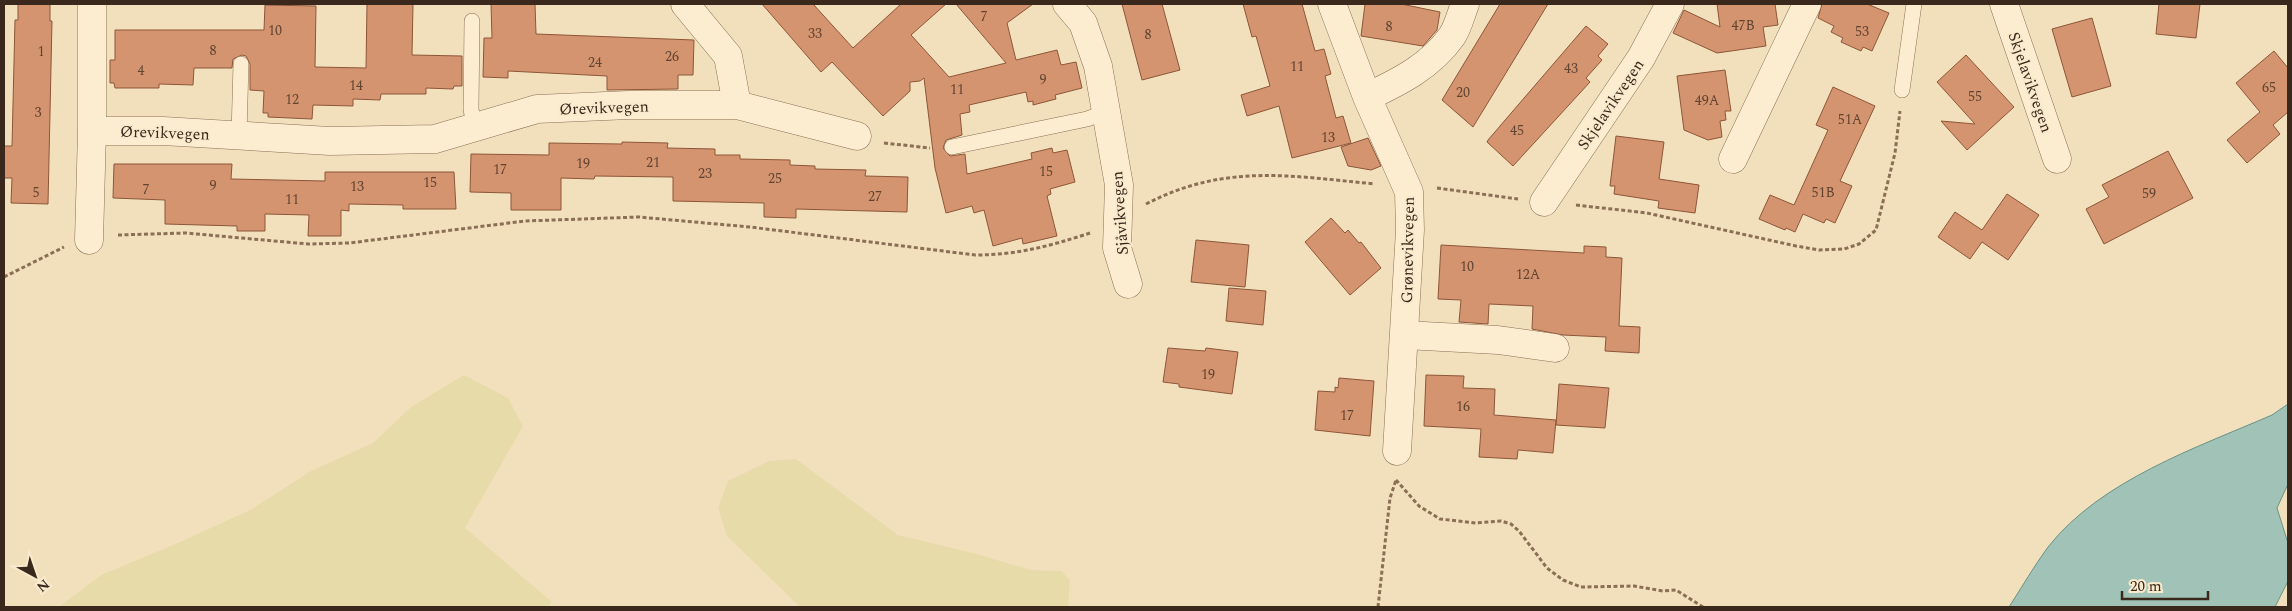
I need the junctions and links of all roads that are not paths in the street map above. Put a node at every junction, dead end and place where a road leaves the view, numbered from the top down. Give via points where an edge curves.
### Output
1 (92, 4) edge
2 (685, 4) edge
3 (1067, 4) edge
4 (1332, 4) edge
5 (1465, 4) edge
6 (1670, 4) edge
7 (1807, 4) edge
8 (1914, 4) edge
9 (2004, 4) edge
10 (472, 21) dead end
11 (242, 64) dead end
12 (1902, 90) road end
13 (1367, 97) junction
14 (737, 105) junction
15 (1106, 112) junction
16 (474, 126) junction
17 (92, 130) junction
18 (239, 135) junction
19 (857, 136) road end
20 (952, 147) road end
21 (1733, 159) dead end
22 (2057, 159) dead end
23 (1544, 202) road end
24 (89, 240) road end
25 (1128, 284) dead end
26 (1405, 335) junction
27 (1555, 348) dead end
28 (1397, 451) road end

1 - 17 street
2 - 14 street via 728,56
3 - 15 street, Sjåvikvegen via 1083,23 1095,57
4 - 13 street, Grønevikvegen
5 - 13 street via 1453,35 1432,59 1398,83
6 - 23 street, Skjelavikvegen via 1642,58
7 - 21 street
8 - 12 lane
9 - 22 street, Skjelavikvegen
10 - 16 lane via 470,109
11 - 18 lane
13 - 26 street, Grønevikvegen via 1409,192
14 - 16 street, Ørevikvegen via 629,105 537,110
14 - 19 street, Ørevikvegen
15 - 20 lane via 1087,119
15 - 25 street, Sjåvikvegen via 1119,185 1117,248
16 - 18 street, Ørevikvegen via 435,139 330,141
17 - 18 street, Ørevikvegen
17 - 24 street
26 - 27 street via 1498,340
26 - 28 street, Grønevikvegen

